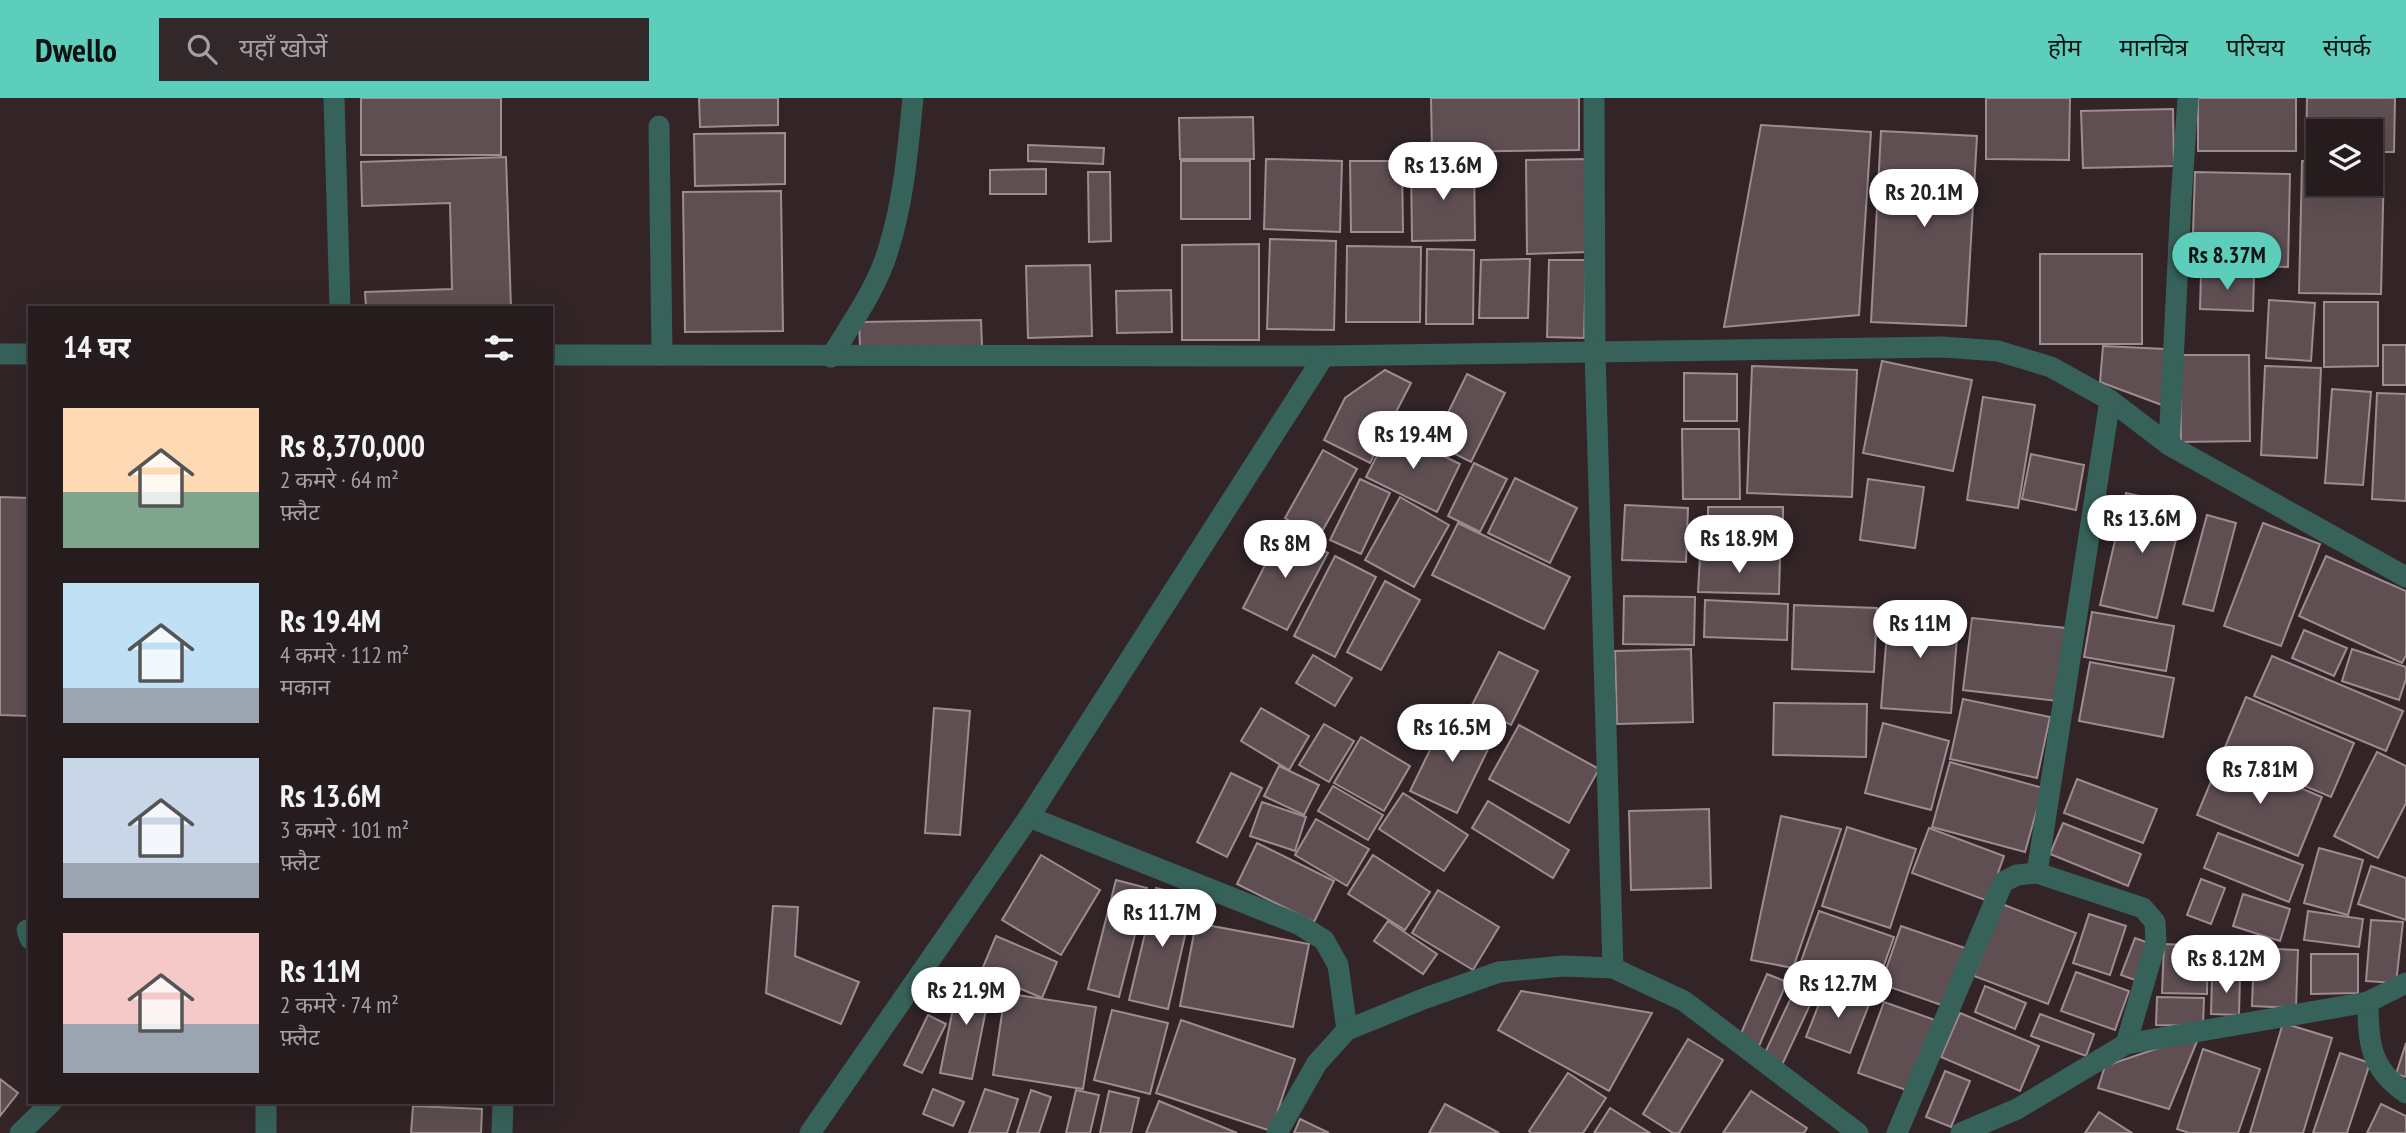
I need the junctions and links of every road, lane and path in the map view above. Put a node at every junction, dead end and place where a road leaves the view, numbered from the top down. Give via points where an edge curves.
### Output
1 (334, 98) edge
2 (913, 98) edge
3 (1594, 98) edge
4 (2188, 98) edge
5 (659, 126) dead end
6 (340, 306) edge
7 (1595, 352) junction
8 (0, 354) edge
9 (28, 354) edge
10 (553, 355) edge
11 (662, 355) junction
12 (831, 356) junction
13 (1324, 356) junction
14 (2110, 400) junction
15 (2169, 445) junction
16 (2406, 577) edge
17 (1029, 817) junction
18 (2037, 873) junction
19 (1613, 968) junction
20 (2406, 983) edge
21 (2368, 1002) junction
22 (1347, 1030) junction
23 (2126, 1044) junction
24 (2406, 1093) edge
25 (50, 1104) edge
26 (266, 1104) edge
27 (503, 1104) edge
28 (20, 1133) edge
29 (266, 1133) edge
30 (502, 1133) edge
31 (810, 1133) edge
32 (1277, 1133) edge
33 (1858, 1133) edge
34 (1897, 1133) edge
35 (1961, 1133) edge

1 - 6 street
2 - 12 street via 905,176 889,249 864,304
3 - 7 street
4 - 15 street
5 - 11 street
7 - 13 street
7 - 14 street via 1943,347 1998,351 2051,367
7 - 19 street
8 - 9 street
10 - 11 street
11 - 12 street
12 - 13 street
13 - 17 street
14 - 15 street
14 - 18 street
15 - 16 street
17 - 22 street via 1300,925 1324,940 1338,965
17 - 31 street
18 - 23 street via 2143,908 2155,922 2157,942
18 - 34 street via 2003,882
19 - 22 street via 1564,966 1499,972
19 - 33 street via 1684,1001
20 - 21 street
21 - 23 street
21 - 24 street via 2368,1038 2379,1069
22 - 32 street via 1317,1063
23 - 35 street via 2017,1109
25 - 28 street
26 - 29 street
27 - 30 street

